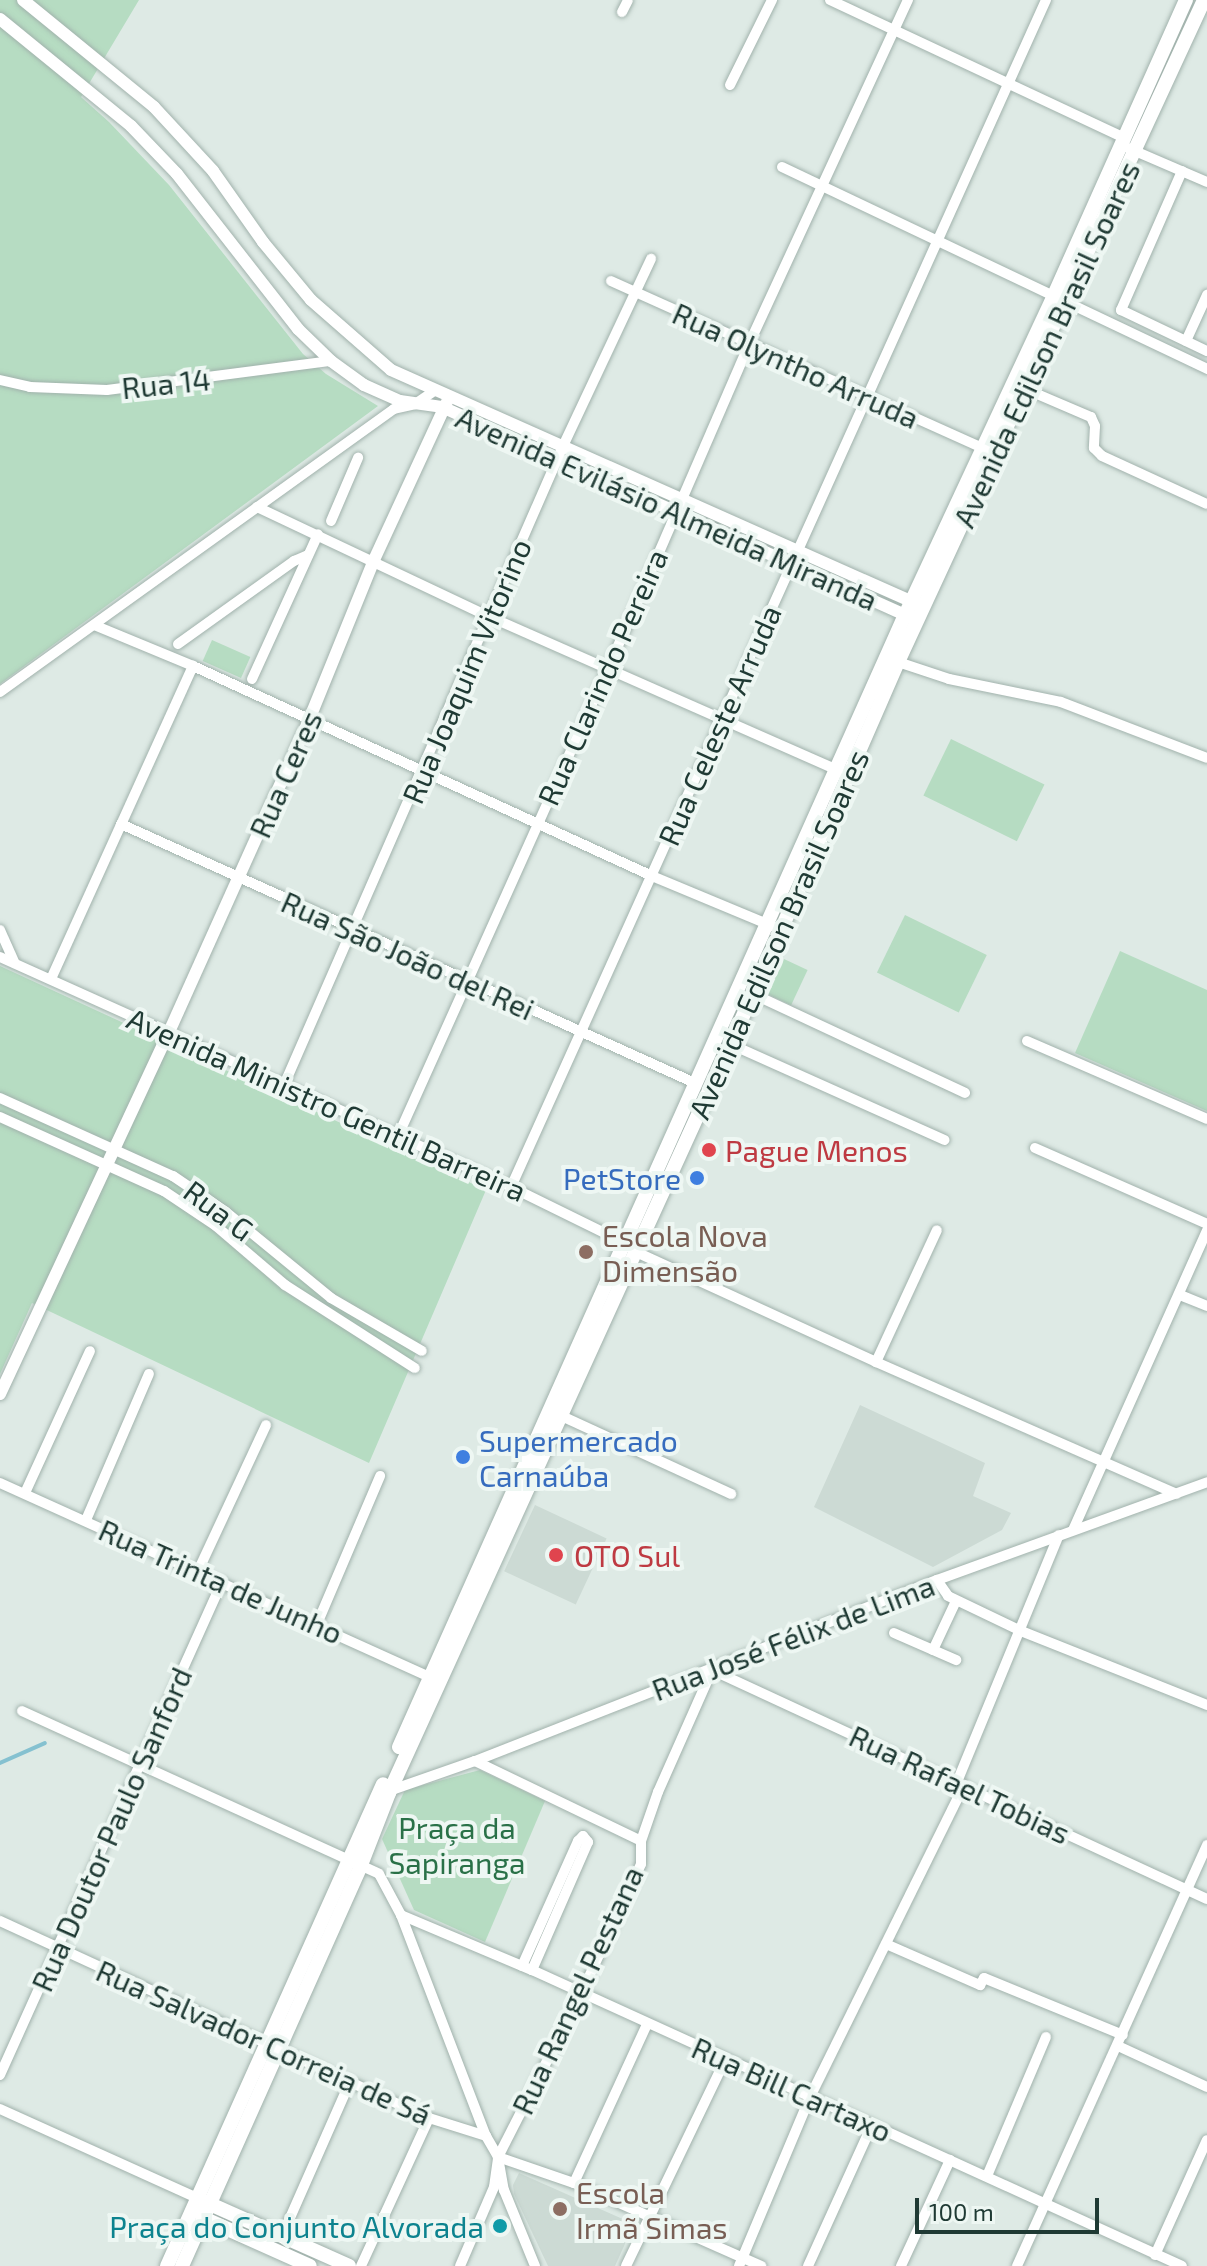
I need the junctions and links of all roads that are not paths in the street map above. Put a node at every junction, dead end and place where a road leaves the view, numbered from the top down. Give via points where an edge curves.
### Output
1 (23, 0) edge
2 (628, 0) edge
3 (772, 0) edge
4 (830, 0) edge
5 (908, 0) edge
6 (1046, 0) edge
7 (1186, 0) edge
8 (1204, 0) edge
9 (622, 12) dead end
10 (0, 19) edge
11 (895, 29) junction
12 (1009, 81) junction
13 (730, 85) dead end
14 (1122, 141) junction
15 (1136, 152) junction
16 (782, 167) dead end
17 (1182, 171) junction
18 (1207, 182) edge
19 (824, 186) junction
20 (938, 240) junction
21 (651, 259) dead end
22 (611, 281) dead end
23 (634, 293) junction
24 (1207, 295) edge
25 (1060, 298) junction
26 (1186, 341) junction
27 (749, 344) junction
28 (1207, 351) edge
29 (331, 361) junction
30 (1207, 369) edge
31 (0, 380) edge
32 (1023, 388) junction
33 (436, 390) junction
34 (452, 397) junction
35 (866, 397) junction
36 (415, 404) junction
37 (442, 407) junction
38 (981, 447) junction
39 (561, 452) junction
40 (358, 458) dead end
41 (680, 498) junction
42 (1207, 504) edge
43 (257, 507) junction
44 (674, 512) junction
45 (325, 530) junction
46 (797, 549) junction
47 (308, 555) junction
48 (373, 562) junction
49 (791, 563) junction
50 (914, 611) junction
51 (488, 616) junction
52 (94, 625) junction
53 (178, 644) dead end
54 (898, 662) junction
55 (193, 666) junction
56 (608, 668) junction
57 (252, 679) dead end
58 (0, 692) edge
59 (309, 720) junction
60 (721, 721) junction
61 (1207, 758) edge
62 (842, 772) junction
63 (422, 773) junction
64 (538, 823) junction
65 (121, 824) junction
66 (652, 876) junction
67 (238, 879) junction
68 (767, 924) junction
69 (0, 930) edge
70 (353, 930) junction
71 (782, 930) junction
72 (0, 957) edge
73 (15, 963) junction
74 (51, 979) junction
75 (467, 982) junction
76 (753, 994) junction
77 (169, 1032) junction
78 (581, 1032) junction
79 (1027, 1041) dead end
80 (730, 1044) junction
81 (697, 1084) junction
82 (284, 1085) junction
83 (965, 1093) dead end
84 (0, 1098) edge
85 (0, 1117) edge
86 (1207, 1119) edge
87 (398, 1136) junction
88 (945, 1140) dead end
89 (111, 1148) junction
90 (1035, 1148) dead end
91 (105, 1163) junction
92 (511, 1187) junction
93 (1207, 1224) edge
94 (937, 1230) dead end
95 (1207, 1231) edge
96 (630, 1248) junction
97 (1180, 1295) junction
98 (1207, 1306) edge
99 (411, 1345) junction
100 (90, 1351) dead end
101 (422, 1351) dead end
102 (403, 1360) junction
103 (876, 1362) junction
104 (415, 1368) dead end
105 (149, 1374) dead end
106 (0, 1394) edge
107 (556, 1414) junction
108 (266, 1425) dead end
109 (1102, 1459) junction
110 (380, 1476) dead end
111 (1207, 1482) edge
112 (0, 1483) edge
113 (25, 1493) junction
114 (731, 1494) dead end
115 (1176, 1494) junction
116 (86, 1520) junction
117 (1073, 1530) junction
118 (1059, 1535) junction
119 (198, 1571) junction
120 (937, 1580) junction
121 (222, 1582) junction
122 (956, 1601) junction
123 (317, 1624) junction
124 (1021, 1631) junction
125 (894, 1633) dead end
126 (933, 1650) junction
127 (956, 1660) dead end
128 (712, 1670) junction
129 (435, 1679) junction
130 (1205, 1707) edge
131 (22, 1711) dead end
132 (475, 1761) junction
133 (138, 1766) junction
134 (960, 1784) junction
135 (384, 1792) junction
136 (641, 1841) junction
137 (1207, 1845) edge
138 (355, 1863) junction
139 (1187, 1890) junction
140 (1207, 1899) edge
141 (401, 1915) junction
142 (0, 1921) edge
143 (886, 1944) junction
144 (58, 1948) junction
145 (527, 1968) junction
146 (581, 1994) junction
147 (647, 2024) junction
148 (1046, 2037) dead end
149 (1120, 2041) junction
150 (273, 2047) junction
151 (725, 2060) junction
152 (0, 2075) edge
153 (350, 2082) junction
154 (1207, 2087) edge
155 (810, 2097) junction
156 (0, 2109) edge
157 (429, 2118) junction
158 (872, 2125) junction
159 (486, 2136) junction
160 (1207, 2140) edge
161 (498, 2157) junction
162 (950, 2160) junction
163 (987, 2176) junction
164 (574, 2183) junction
165 (204, 2201) junction
166 (1046, 2206) junction
167 (650, 2217) junction
168 (203, 2218) junction
169 (282, 2236) junction
170 (1155, 2255) junction
171 (741, 2262) edge
172 (167, 2266) edge
173 (182, 2266) edge
174 (310, 2266) edge
175 (349, 2266) edge
176 (361, 2266) edge
177 (460, 2266) edge
178 (535, 2266) edge
179 (626, 2266) edge
180 (761, 2266) edge
181 (808, 2266) edge
182 (901, 2266) edge
183 (1017, 2266) edge
184 (1182, 2266) edge

1 - 33 street, Avenida Evilásio Almeida Miranda via 174,127 311,300 391,370
2 - 9 street
3 - 13 street
4 - 11 street
5 - 11 street, Rua Clarindo Pereira
6 - 12 street, Rua Celeste Arruda
7 - 14 main road, Avenida Edilson Brasil Soares
8 - 15 main road, Avenida Edilson Brasil Soares
10 - 29 street, Avenida Evilásio Almeida Miranda via 131,126 177,174 298,329
11 - 12 street
11 - 19 street, Rua Clarindo Pereira
12 - 14 street
12 - 20 street, Rua Celeste Arruda
14 - 15 street
14 - 25 main road, Avenida Edilson Brasil Soares
15 - 17 street
15 - 25 main road, Avenida Edilson Brasil Soares
16 - 19 street
17 - 18 street
17 - 26 street via 1121,305 1124,313
19 - 20 street
19 - 27 street, Rua Clarindo Pereira
20 - 25 street
20 - 35 street, Rua Celeste Arruda
21 - 23 street, Rua Joaquim Vitorino
22 - 23 street, Rua Olyntho Arruda
23 - 27 street, Rua Olyntho Arruda
23 - 39 street, Rua Joaquim Vitorino
24 - 26 street
25 - 30 street
25 - 32 main road, Avenida Edilson Brasil Soares
25 - 38 main road, Avenida Edilson Brasil Soares
26 - 28 street
27 - 35 street, Rua Olyntho Arruda
27 - 41 street, Rua Clarindo Pereira
29 - 31 street, Rua 14 via 107,390 41,388
29 - 36 street, Avenida Evilásio Almeida Miranda via 383,395
32 - 42 street via 1091,417 1094,448 1102,456
32 - 50 main road, Avenida Edilson Brasil Soares
33 - 34 street, Avenida Evilásio Almeida Miranda
33 - 36 street
34 - 37 street, Rua Ceres
34 - 39 street, Avenida Evilásio Almeida Miranda
35 - 38 street, Rua Olyntho Arruda
35 - 46 street, Rua Celeste Arruda
36 - 37 street, Avenida Evilásio Almeida Miranda
36 - 43 street via 394,409
37 - 39 street, Avenida Evilásio Almeida Miranda
37 - 48 street, Rua Ceres
38 - 50 main road, Avenida Edilson Brasil Soares
39 - 41 street, Avenida Evilásio Almeida Miranda
39 - 44 street, Avenida Evilásio Almeida Miranda
39 - 51 street, Rua Joaquim Vitorino
40 - 45 street
41 - 44 street, Rua Clarindo Pereira
41 - 46 street, Avenida Evilásio Almeida Miranda
43 - 45 street
43 - 52 street
44 - 49 street, Avenida Evilásio Almeida Miranda
44 - 56 street, Rua Clarindo Pereira
45 - 47 street
45 - 48 street
46 - 49 street, Rua Celeste Arruda
46 - 50 street, Avenida Evilásio Almeida Miranda
47 - 53 street
47 - 57 street
48 - 51 street
48 - 59 street, Rua Ceres
49 - 50 street, Avenida Evilásio Almeida Miranda
49 - 60 street, Rua Celeste Arruda
50 - 54 main road, Avenida Edilson Brasil Soares
50 - 62 main road, Avenida Edilson Brasil Soares
51 - 56 street
51 - 63 street, Rua Joaquim Vitorino
52 - 55 street
52 - 58 street
54 - 61 street via 949,679 1061,702
54 - 62 main road, Avenida Edilson Brasil Soares
55 - 59 street
55 - 65 street
56 - 60 street
56 - 64 street, Rua Clarindo Pereira
59 - 63 street
59 - 67 street, Rua Ceres
60 - 62 street
60 - 66 street, Rua Celeste Arruda
62 - 68 main road, Avenida Edilson Brasil Soares
62 - 71 main road, Avenida Edilson Brasil Soares
63 - 64 street
63 - 70 street, Rua Joaquim Vitorino
64 - 66 street
64 - 75 street, Rua Clarindo Pereira
65 - 67 street, Rua São João del Rei
65 - 74 street
66 - 68 street
66 - 78 street, Rua Celeste Arruda
67 - 70 street, Rua São João del Rei
67 - 77 street, Rua Ceres
68 - 71 street
68 - 81 main road, Avenida Edilson Brasil Soares
69 - 73 street
70 - 75 street, Rua São João del Rei
70 - 82 street, Rua Joaquim Vitorino
71 - 76 main road, Avenida Edilson Brasil Soares
72 - 73 street, Avenida Ministro Gentil Barreira
73 - 74 street, Avenida Ministro Gentil Barreira
74 - 77 street, Avenida Ministro Gentil Barreira
75 - 78 street, Rua São João del Rei
75 - 87 street, Rua Clarindo Pereira
76 - 80 main road, Avenida Edilson Brasil Soares
76 - 83 street
77 - 82 street, Avenida Ministro Gentil Barreira
77 - 89 street, Rua Ceres
78 - 81 street, Rua São João del Rei
78 - 92 street, Rua Celeste Arruda
79 - 86 street
80 - 88 street
80 - 96 main road, Avenida Edilson Brasil Soares
81 - 96 main road, Avenida Edilson Brasil Soares
82 - 87 street, Avenida Ministro Gentil Barreira
84 - 89 street, Rua G
85 - 91 street, Rua G
87 - 92 street, Avenida Ministro Gentil Barreira
89 - 91 street, Rua Ceres
89 - 99 street, Rua G via 173,1176 331,1298
90 - 93 street
91 - 102 street, Rua G via 164,1191 216,1226 285,1285
91 - 106 street, Rua Ceres
92 - 96 street, Avenida Ministro Gentil Barreira
94 - 103 street
95 - 97 street
96 - 103 street, Avenida Ministro Gentil Barreira
96 - 107 main road, Avenida Edilson Brasil Soares
97 - 98 street
97 - 109 street
99 - 101 street, Rua G
99 - 102 street
100 - 113 street
102 - 104 street, Rua G
103 - 109 street, Avenida Ministro Gentil Barreira
105 - 116 street
107 - 114 street
107 - 129 main road, Avenida Edilson Brasil Soares
108 - 119 street
109 - 115 street, Avenida Ministro Gentil Barreira
109 - 117 street
110 - 123 street
111 - 115 street, Rua José Félix de Lima
112 - 113 street, Rua Trinta de Junho
113 - 116 street, Rua Trinta de Junho
115 - 117 street, Rua José Félix de Lima
116 - 119 street, Rua Trinta de Junho
117 - 118 street, Rua José Félix de Lima
118 - 120 street, Rua José Félix de Lima
118 - 124 street
119 - 121 street, Rua Trinta de Junho
120 - 122 street
120 - 128 street, Rua José Félix de Lima
121 - 123 street, Rua Trinta de Junho
121 - 133 street, Rua Doutor Paulo Sanford
122 - 124 street
122 - 126 street
123 - 129 street, Rua Trinta de Junho
124 - 130 street
124 - 134 street
125 - 126 street
126 - 127 street
128 - 132 street, Rua José Félix de Lima
128 - 134 street, Rua Rafael Tobias
128 - 136 street, Rua Rangel Pestana
129 - 135 main road, Avenida Edilson Brasil Soares
131 - 133 street
132 - 135 street, Rua José Félix de Lima
132 - 136 street
133 - 138 street
133 - 144 street, Rua Doutor Paulo Sanford
134 - 139 street, Rua Rafael Tobias
134 - 143 street
135 - 138 main road, Avenida Edilson Brasil Soares
136 - 146 street, Rua Rangel Pestana via 641,1864
137 - 139 street
138 - 141 street via 379,1874
138 - 150 main road, Avenida Edilson Brasil Soares
139 - 140 street, Rua Rafael Tobias
139 - 149 street
141 - 145 street, Rua Bill Cartaxo
141 - 159 street
142 - 144 street, Rua Salvador Correia de Sá
143 - 149 street via 980,1985 984,1978
143 - 155 street
144 - 150 street, Rua Salvador Correia de Sá
144 - 152 street, Rua Doutor Paulo Sanford
145 - 145 street via 588,1842 583,1836 578,1841
145 - 146 street, Rua Bill Cartaxo
146 - 147 street, Rua Bill Cartaxo
146 - 161 street, Rua Rangel Pestana
147 - 151 street, Rua Bill Cartaxo
147 - 164 street
148 - 163 street
149 - 154 street
149 - 166 street
150 - 153 street, Rua Salvador Correia de Sá
150 - 165 main road, Avenida Edilson Brasil Soares
151 - 155 street, Rua Bill Cartaxo
151 - 167 street
153 - 157 street, Rua Salvador Correia de Sá
153 - 169 street
155 - 158 street, Rua Bill Cartaxo
155 - 171 street
156 - 165 street
157 - 159 street, Rua Salvador Correia de Sá
157 - 176 street
158 - 162 street, Rua Bill Cartaxo
158 - 181 street
159 - 161 street
160 - 170 street
161 - 164 street
161 - 177 street, Rua Rangel Pestana via 494,2187
161 - 178 street via 504,2190
162 - 163 street, Rua Bill Cartaxo
162 - 182 street
163 - 166 street, Rua Bill Cartaxo
164 - 167 street
165 - 168 main road, Avenida Edilson Brasil Soares
165 - 169 main road
165 - 172 main road, Avenida Edilson Brasil Soares
166 - 170 street, Rua Bill Cartaxo
166 - 183 street
167 - 171 street
167 - 179 street
168 - 173 main road, Avenida Edilson Brasil Soares
168 - 174 main road
169 - 175 main road
170 - 184 street, Rua Bill Cartaxo
171 - 180 street

